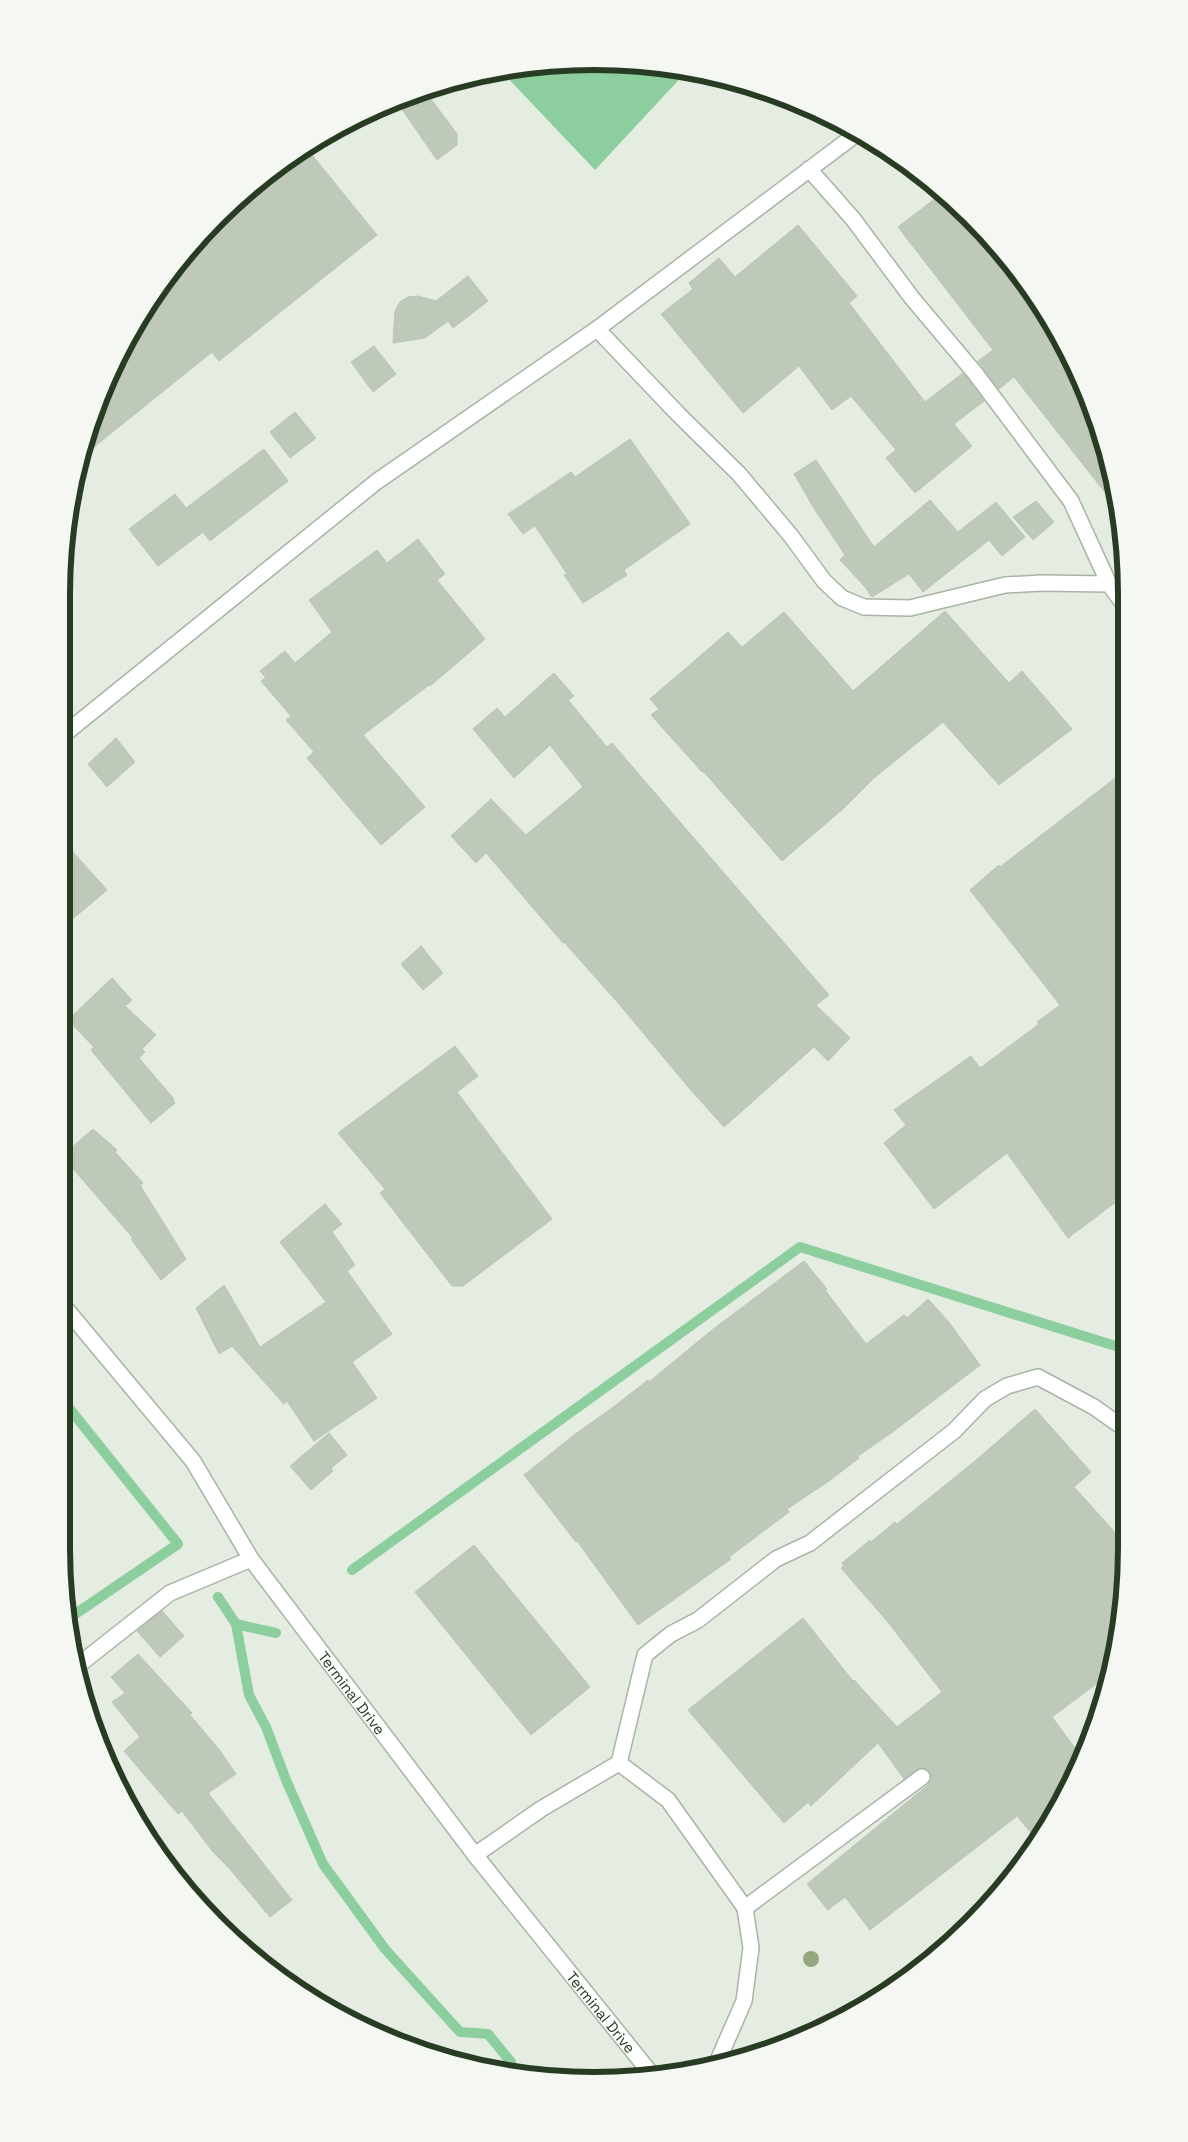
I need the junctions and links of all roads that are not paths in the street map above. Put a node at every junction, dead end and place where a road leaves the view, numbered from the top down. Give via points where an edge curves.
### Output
1 (851, 138) edge
2 (809, 169) junction
3 (598, 329) junction
4 (1109, 584) junction
5 (1118, 596) edge
6 (70, 730) edge
7 (70, 1314) edge
8 (1118, 1424) edge
9 (250, 1559) junction
10 (83, 1662) edge
11 (619, 1763) junction
12 (922, 1776) dead end
13 (475, 1855) junction
14 (745, 1908) junction
15 (720, 2056) edge
16 (648, 2069) edge

1 - 2 street
2 - 3 street
2 - 4 street via 853,218 1071,501
3 - 4 street via 739,474 824,581 842,598 864,607 910,608 1005,585
3 - 6 street via 376,482
4 - 5 street
7 - 9 street, Terminal Drive via 193,1461
8 - 11 street via 1094,1407 1038,1377 1007,1386 985,1399 954,1431 810,1543 776,1559 698,1620 671,1634 645,1655
9 - 10 street via 170,1593
9 - 13 street, Terminal Drive
11 - 13 street via 541,1809
11 - 14 street via 668,1800
12 - 14 street
13 - 16 street, Terminal Drive
14 - 15 street via 752,1948 744,2001

